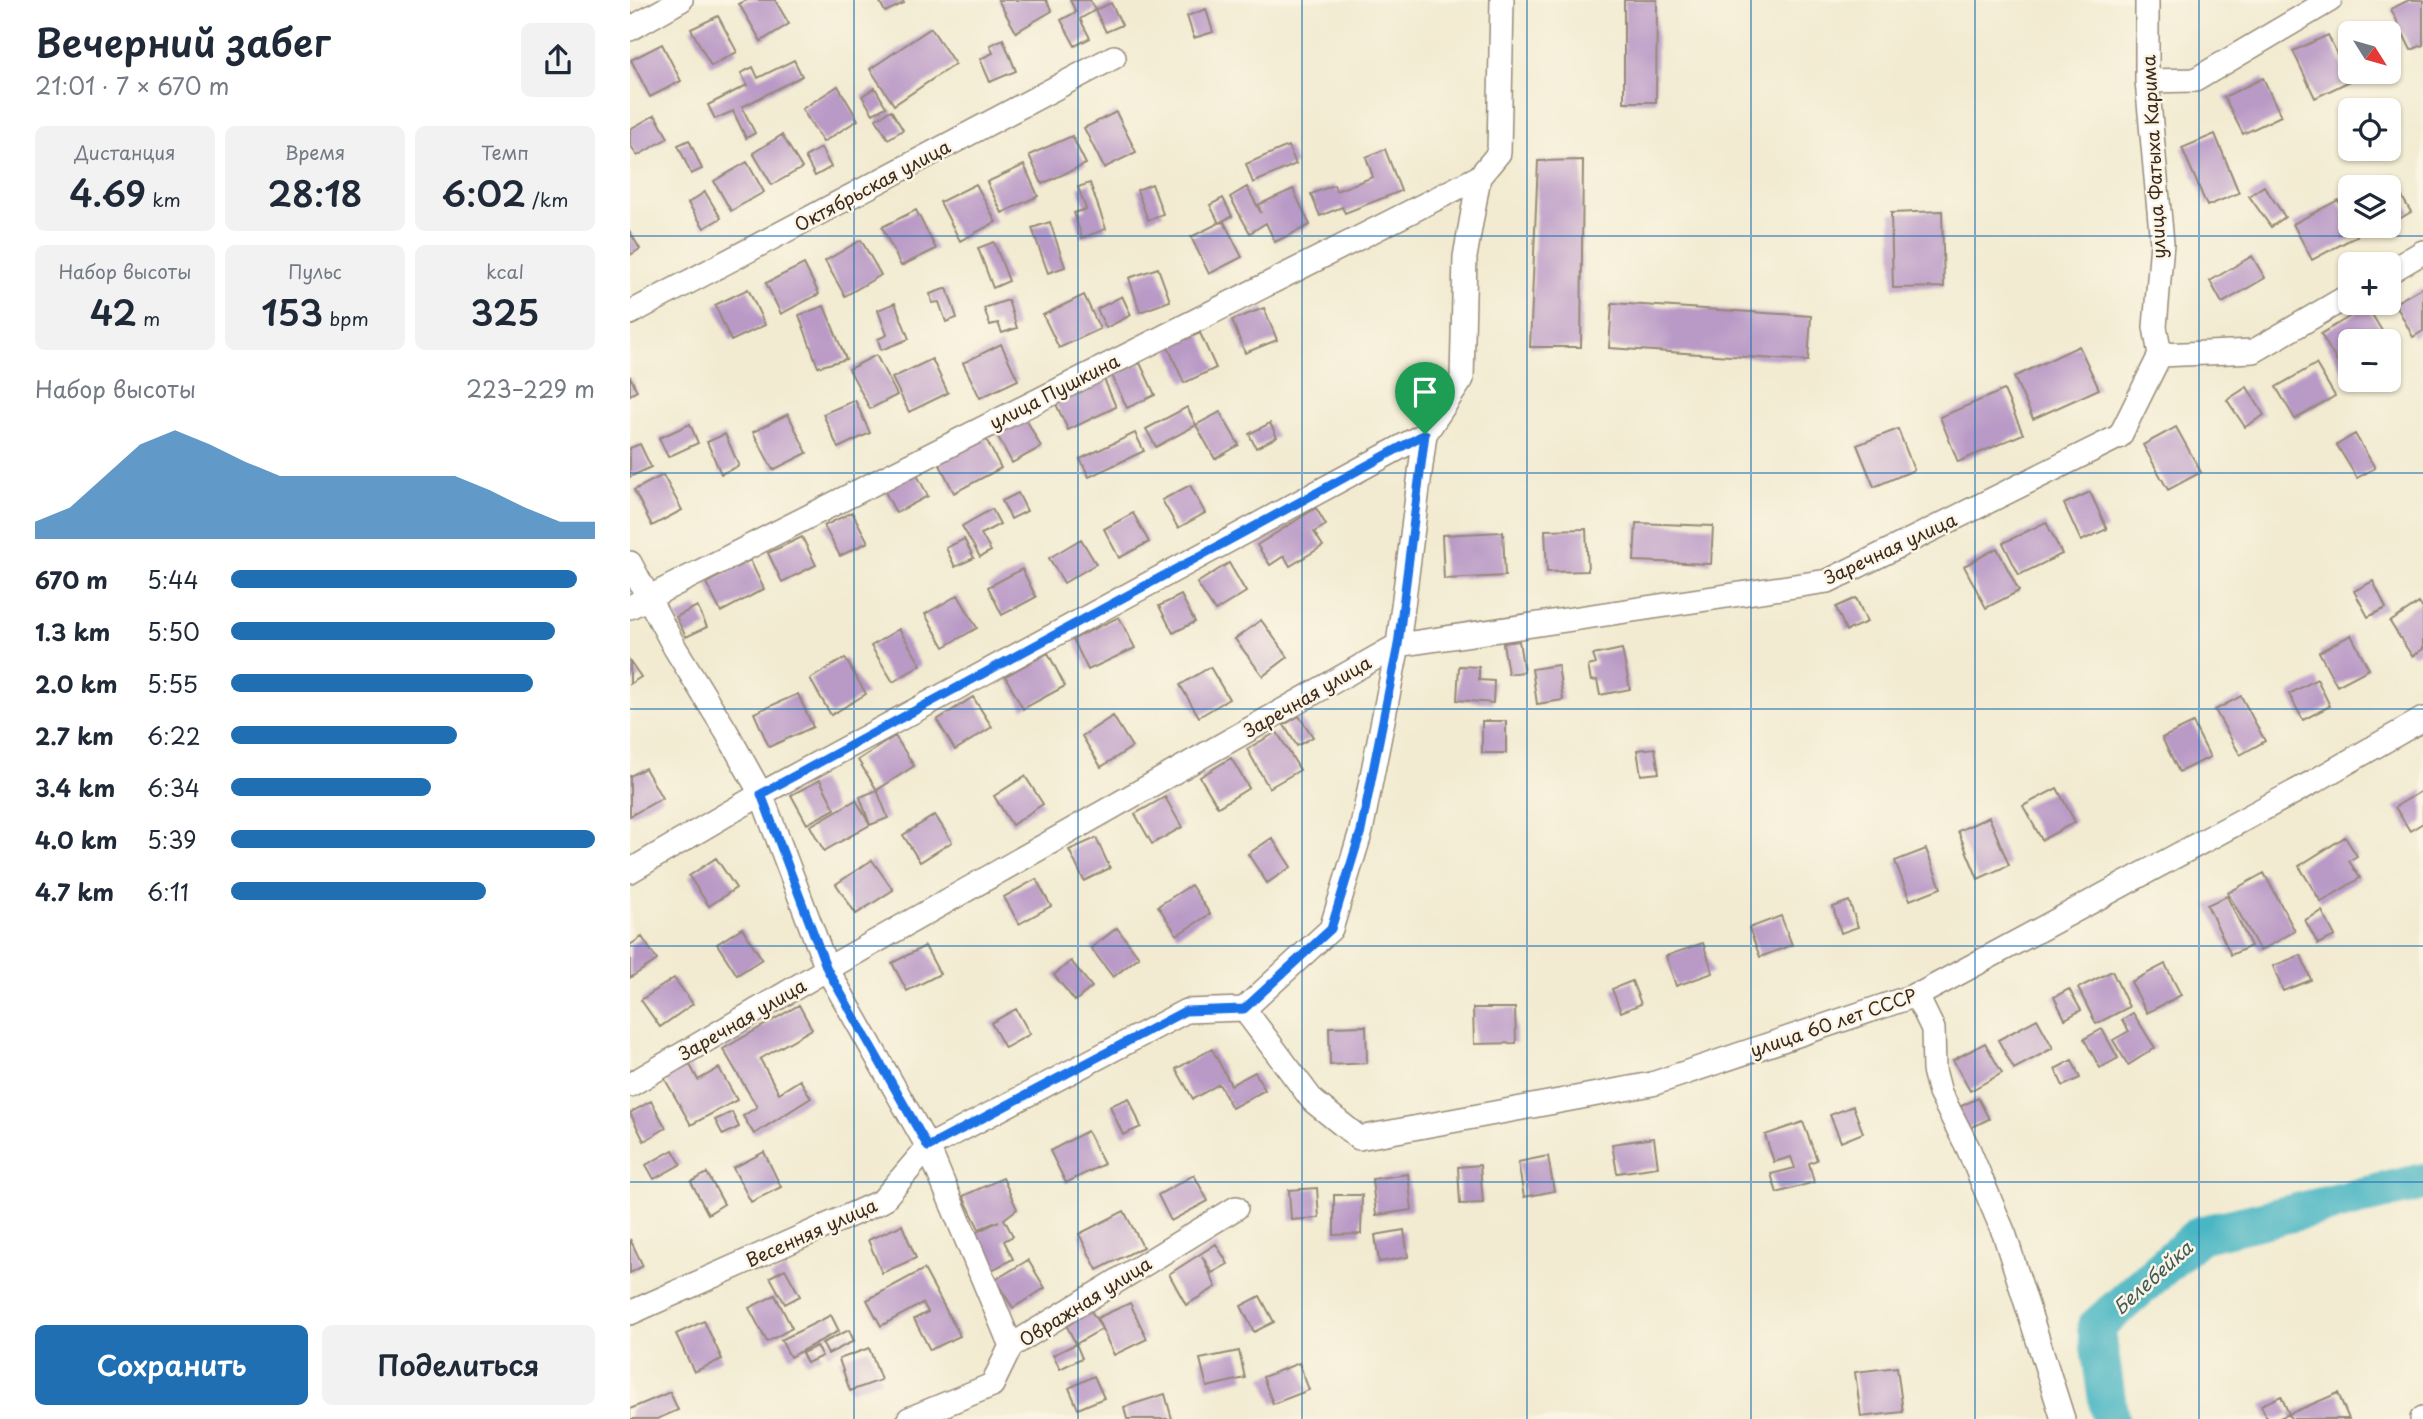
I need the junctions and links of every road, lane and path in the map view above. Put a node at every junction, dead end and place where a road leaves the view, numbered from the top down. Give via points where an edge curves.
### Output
1 (681, 0) edge
2 (1502, 0) edge
3 (2147, 0) edge
4 (2330, 0) edge
5 (630, 29) edge
6 (1114, 57) dead end
7 (2147, 81) junction
8 (1479, 177) junction
9 (2423, 252) edge
10 (2401, 265) edge
11 (2338, 302) edge
12 (630, 313) edge
13 (2160, 355) junction
14 (1425, 434) junction
15 (630, 564) edge
16 (639, 602) edge
17 (1398, 645) junction
18 (2423, 719) edge
19 (761, 794) junction
20 (630, 871) edge
21 (827, 969) junction
22 (1916, 994) junction
23 (1244, 1009) junction
24 (630, 1085) edge
25 (928, 1147) junction
26 (1236, 1208) dead end
27 (630, 1313) edge
28 (1011, 1346) junction
29 (909, 1419) edge
30 (2063, 1419) edge

1 - 5 street
2 - 8 street via 1499,153
3 - 7 street, улица Фатыха Карима
4 - 7 street via 2195,80
6 - 12 street, Октябрьская улица
7 - 13 street, улица Фатыха Карима via 2162,243 2155,327
8 - 14 street via 1465,257 1462,379
8 - 16 street, улица Пушкина
9 - 10 street
11 - 13 street via 2254,351
13 - 17 street, Заречная улица via 2120,436 1828,581
14 - 17 street
14 - 19 street
15 - 16 street
16 - 19 street
17 - 21 street, Заречная улица
17 - 23 street via 1361,831 1331,929
18 - 22 street, улица 60 лет СССР
19 - 20 street
19 - 21 street
21 - 24 street, Заречная улица
21 - 25 street
22 - 23 street, улица 60 лет СССР via 1652,1084 1359,1138 1313,1101
22 - 30 street via 1933,1029 1940,1093 1969,1148 2005,1236
23 - 25 street, Весенняя улица via 1185,1011
25 - 27 street, Весенняя улица via 882,1201
25 - 28 street
26 - 28 street, Овражная улица
28 - 29 street, Овражная улица via 992,1385

